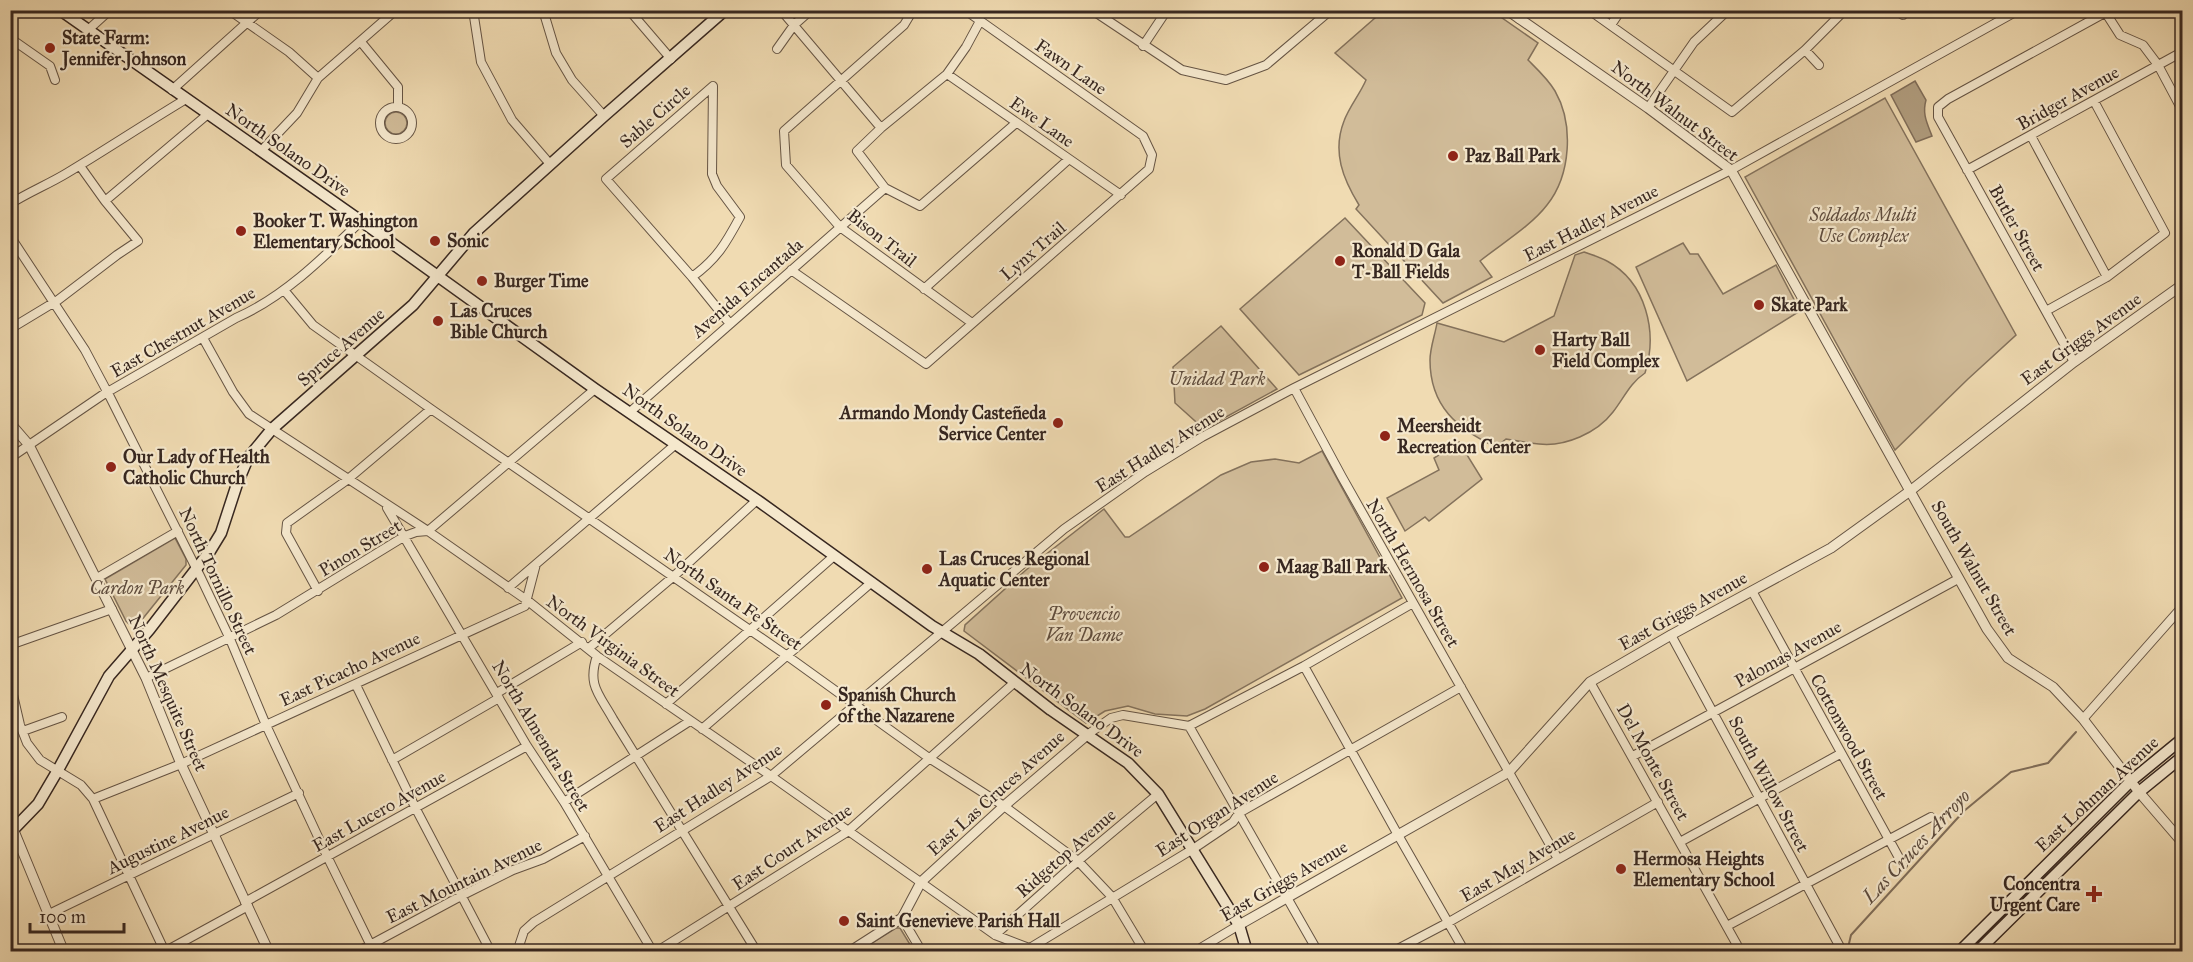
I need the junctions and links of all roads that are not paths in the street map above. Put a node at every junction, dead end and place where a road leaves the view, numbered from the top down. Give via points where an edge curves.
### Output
1 (17, 10) edge
2 (60, 10) edge
3 (110, 10) edge
4 (229, 10) edge
5 (261, 10) edge
6 (396, 10) edge
7 (473, 10) edge
8 (543, 10) edge
9 (629, 10) edge
10 (725, 10) edge
11 (781, 10) edge
12 (811, 10) edge
13 (913, 10) edge
14 (966, 10) edge
15 (1092, 10) edge
16 (1167, 10) edge
17 (1331, 10) edge
18 (1508, 10) edge
19 (1589, 10) edge
20 (1621, 10) edge
21 (1728, 10) edge
22 (1845, 10) edge
23 (2019, 10) edge
24 (2107, 11) edge
25 (1522, 15) edge
26 (10, 21) edge
27 (980, 21) junction
28 (247, 23) junction
29 (794, 25) junction
30 (1611, 25) junction
31 (88, 30) junction
32 (10, 38) edge
33 (361, 42) junction
34 (1143, 46) junction
35 (777, 49) dead end
36 (1805, 50) junction
37 (2182, 52) edge
38 (671, 59) junction
39 (1820, 65) dead end
40 (2158, 66) junction
41 (1674, 70) junction
42 (947, 74) junction
43 (318, 78) junction
44 (55, 80) dead end
45 (841, 81) junction
46 (172, 90) junction
47 (186, 99) junction
48 (2094, 100) junction
49 (399, 107) junction
50 (1648, 108) junction
51 (2182, 110) edge
52 (208, 114) junction
53 (604, 116) junction
54 (1016, 123) junction
55 (881, 128) junction
56 (2031, 136) junction
57 (261, 151) junction
58 (1152, 155) joint
59 (1069, 159) junction
60 (550, 164) junction
61 (80, 166) junction
62 (1731, 170) junction
63 (1967, 170) junction
64 (885, 188) junction
65 (1121, 195) junction
66 (105, 201) junction
67 (10, 204) edge
68 (361, 220) junction
69 (840, 227) junction
70 (10, 236) edge
71 (791, 270) junction
72 (436, 276) junction
73 (692, 276) junction
74 (2107, 276) junction
75 (2182, 285) edge
76 (924, 289) junction
77 (284, 290) junction
78 (53, 303) junction
79 (2046, 311) junction
80 (972, 323) junction
81 (730, 324) junction
82 (10, 329) edge
83 (203, 338) junction
84 (356, 355) junction
85 (2074, 362) junction
86 (1294, 388) junction
87 (595, 389) junction
88 (108, 392) junction
89 (431, 409) junction
90 (630, 412) junction
91 (10, 423) edge
92 (272, 429) junction
93 (676, 444) junction
94 (29, 445) junction
95 (10, 458) edge
96 (509, 462) junction
97 (347, 480) junction
98 (1910, 491) junction
99 (758, 500) junction
100 (386, 504) junction
101 (590, 518) junction
102 (178, 531) junction
103 (428, 531) junction
104 (405, 536) junction
105 (834, 556) junction
106 (536, 564) junction
107 (196, 568) junction
108 (674, 576) junction
109 (97, 578) junction
110 (1958, 579) junction
111 (872, 582) junction
112 (508, 588) junction
113 (318, 591) junction
114 (1752, 591) junction
115 (528, 602) junction
116 (1413, 603) junction
117 (2182, 607) edge
118 (112, 609) junction
119 (750, 629) junction
120 (942, 632) junction
121 (463, 635) junction
122 (1671, 635) junction
123 (230, 639) junction
124 (10, 645) edge
125 (585, 645) junction
126 (132, 649) junction
127 (786, 655) junction
128 (597, 656) junction
129 (1304, 666) junction
130 (1794, 668) junction
131 (146, 678) junction
132 (10, 682) edge
133 (1015, 682) junction
134 (1590, 682) junction
135 (356, 685) junction
136 (1461, 687) junction
137 (498, 696) junction
138 (666, 704) junction
139 (854, 705) junction
140 (1713, 712) junction
141 (62, 717) dead end
142 (2083, 719) junction
143 (690, 721) junction
144 (266, 725) junction
145 (1189, 726) junction
146 (702, 729) junction
147 (23, 731) junction
148 (1087, 735) junction
149 (2182, 739) edge
150 (528, 746) junction
151 (1350, 751) junction
152 (1840, 754) junction
153 (637, 756) junction
154 (1633, 756) junction
155 (2182, 757) edge
156 (929, 758) junction
157 (392, 760) junction
158 (181, 764) junction
159 (58, 770) junction
160 (1509, 772) junction
161 (771, 776) junction
162 (2131, 781) junction
163 (2139, 792) junction
164 (299, 793) junction
165 (1158, 794) junction
166 (1758, 798) junction
167 (93, 799) junction
168 (564, 802) junction
169 (1658, 802) junction
170 (1004, 806) junction
171 (416, 809) junction
172 (1239, 813) junction
173 (1931, 817) dead end
174 (682, 831) junction
175 (12, 832) edge
176 (848, 832) junction
177 (215, 834) junction
178 (1398, 835) junction
179 (585, 836) junction
180 (1888, 839) junction
181 (1680, 842) junction
182 (2182, 842) edge
183 (1193, 849) junction
184 (327, 856) junction
185 (1557, 859) junction
186 (1078, 861) junction
187 (1903, 865) dead end
188 (129, 876) junction
189 (608, 877) junction
190 (921, 882) junction
191 (1806, 884) junction
192 (461, 896) junction
193 (1112, 897) junction
194 (1288, 899) junction
195 (247, 904) junction
196 (730, 907) junction
197 (49, 914) junction
198 (902, 918) junction
199 (1449, 922) junction
200 (1239, 925) junction
201 (1727, 926) junction
202 (995, 935) junction
203 (1840, 947) dead end
204 (372, 948) edge
205 (1028, 950) edge
206 (64, 951) edge
207 (165, 951) edge
208 (269, 951) edge
209 (357, 951) edge
210 (491, 951) edge
211 (517, 951) edge
212 (655, 951) edge
213 (757, 951) edge
214 (849, 951) edge
215 (922, 951) edge
216 (1145, 951) edge
217 (1194, 951) edge
218 (1247, 951) edge
219 (1318, 951) edge
220 (1392, 951) edge
221 (1465, 951) edge
222 (1741, 951) edge
223 (1959, 951) edge
224 (1977, 951) edge

1 - 26 street
2 - 31 main road, North Solano Drive
3 - 31 street
4 - 28 street
5 - 28 street
6 - 33 street
7 - 60 street via 481,62 512,120
8 - 53 street via 556,53 572,80
9 - 38 street
10 - 38 main road, Spruce Avenue
11 - 29 street
12 - 29 street
13 - 45 street via 904,25
14 - 27 street, Fawn Lane
15 - 34 street
16 - 34 street
17 - 34 street via 1266,65 1226,80 1182,70
18 - 25 street, North Walnut Street
19 - 30 street
20 - 30 street
21 - 41 street via 1694,42
22 - 36 street
23 - 62 street, East Hadley Avenue
24 - 40 street via 2120,34 2143,45
24 - 63 street, Butler Street via 1938,107 1938,117
25 - 50 street, North Walnut Street
27 - 42 street
27 - 58 street, Fawn Lane via 1143,136
28 - 43 street
28 - 46 street
29 - 35 street
29 - 45 street
30 - 41 street
31 - 46 main road, North Solano Drive
32 - 44 street via 50,66
33 - 43 street
33 - 49 street via 398,87
36 - 39 street
36 - 41 street via 1732,112
37 - 40 street, Bridger Avenue
38 - 53 main road, Spruce Avenue
40 - 48 street, Bridger Avenue
40 - 51 street
41 - 50 street
42 - 54 street, Ewe Lane
42 - 55 street
43 - 57 street via 297,113
45 - 55 street
45 - 69 street, Bison Trail via 784,131 786,165
46 - 47 main road, North Solano Drive
47 - 52 main road, North Solano Drive
47 - 61 street
48 - 56 street, Bridger Avenue
48 - 74 street via 2165,233
49 - 49 street via 387,109 380,118 380,129 392,140 408,135 412,125 409,113
50 - 62 street, North Walnut Street
52 - 57 main road, North Solano Drive
52 - 66 street
53 - 60 main road, Spruce Avenue
54 - 59 street, Ewe Lane
54 - 64 street via 920,206
55 - 64 street via 857,151
56 - 63 street, Bridger Avenue
56 - 74 street
57 - 68 main road, North Solano Drive
58 - 65 street, Lynx Trail via 1149,169
59 - 65 street, Ewe Lane
59 - 76 street
60 - 72 main road, Spruce Avenue via 470,237
61 - 66 street
61 - 67 street
62 - 86 street, East Hadley Avenue
62 - 98 street, North Walnut Street
63 - 79 street, Butler Street
64 - 69 street, Avenida Encantada
65 - 80 street, Lynx Trail
66 - 78 street via 138,241
68 - 72 main road, North Solano Drive
68 - 77 street, East Chestnut Avenue
69 - 71 street, Avenida Encantada
69 - 76 street, Bison Trail
70 - 78 street, North Tornillo Street
71 - 80 street, Lynx Trail via 926,364
71 - 81 street, Avenida Encantada
72 - 84 main road, Spruce Avenue via 413,304
72 - 87 main road, North Solano Drive
73 - 73 street, Sable Circle via 606,179 713,86 712,174 740,217 722,250
73 - 81 street, Sable Circle
74 - 79 street
75 - 85 street, East Griggs Avenue
76 - 80 street, Bison Trail
77 - 83 street, East Chestnut Avenue
77 - 84 street, North Santa Fe Street via 314,325
78 - 82 street
78 - 88 street, North Tornillo Street
79 - 85 street, Butler Street
81 - 90 street, Avenida Encantada
83 - 88 street, East Chestnut Avenue
83 - 92 street, North Virginia Street via 232,392 249,414
84 - 89 street, North Santa Fe Street
84 - 92 main road, Spruce Avenue
85 - 98 street, East Griggs Avenue
86 - 116 street, North Hermosa Street
86 - 120 street, East Hadley Avenue via 1144,472 1064,529
87 - 90 main road, North Solano Drive
87 - 96 street, Pinon Street
88 - 94 street, East Chestnut Avenue
88 - 102 street, North Tornillo Street
89 - 96 street, North Santa Fe Street
89 - 97 street
90 - 93 main road, North Solano Drive
91 - 94 street, North Mesquite Street
92 - 97 street, North Virginia Street
92 - 107 main road, Spruce Avenue via 248,458 221,532
93 - 99 main road, North Solano Drive
93 - 101 street
94 - 95 street, East Chestnut Avenue
94 - 109 street, North Mesquite Street
96 - 101 street, North Santa Fe Street
96 - 103 street, Pinon Street
97 - 100 street, North Virginia Street
97 - 113 street via 285,526
98 - 110 street, South Walnut Street
98 - 114 street, East Griggs Avenue via 1831,548
99 - 105 main road, North Solano Drive
99 - 108 street
100 - 103 street, North Virginia Street
100 - 104 street, North Almendra Street
101 - 106 street
101 - 108 street, North Santa Fe Street
102 - 107 street, North Tornillo Street
102 - 109 street
103 - 104 street, Pinon Street
103 - 112 street, North Virginia Street
104 - 113 street, Pinon Street
104 - 121 street, North Almendra Street
105 - 111 main road, North Solano Drive
105 - 119 street
106 - 112 street
106 - 115 street
107 - 123 street, North Tornillo Street
107 - 126 main road, Spruce Avenue
108 - 119 street, North Santa Fe Street
108 - 125 street
109 - 118 street, North Mesquite Street
110 - 130 street, Palomas Avenue
110 - 142 street, South Walnut Street via 2008,658 2053,687
111 - 120 main road, North Solano Drive
111 - 127 street
112 - 115 street, North Virginia Street
113 - 123 street, Pinon Street
114 - 122 street, East Griggs Avenue
114 - 130 street, Cottonwood Street
115 - 121 street, East Picacho Avenue
115 - 125 street, North Virginia Street
116 - 129 street
116 - 136 street, North Hermosa Street
117 - 142 street
118 - 124 street
118 - 126 street, North Mesquite Street
119 - 127 street, North Santa Fe Street
119 - 138 street
120 - 133 main road, North Solano Drive
120 - 139 street, East Hadley Avenue
121 - 135 street, East Picacho Avenue
121 - 137 street, North Almendra Street
122 - 134 street, East Griggs Avenue
122 - 140 street, South Willow Street
123 - 131 street, Pinon Street
123 - 144 street, North Tornillo Street
125 - 128 street, North Virginia Street
125 - 137 street
126 - 131 street, North Mesquite Street
126 - 159 main road, Spruce Avenue via 109,676
127 - 139 street, North Santa Fe Street
127 - 146 street
128 - 138 street, North Virginia Street
128 - 153 street via 592,675 595,686
129 - 145 street
129 - 151 street
130 - 140 street, Palomas Avenue
130 - 152 street, Cottonwood Street
131 - 158 street, North Mesquite Street
132 - 147 street
133 - 148 main road, North Solano Drive
133 - 156 street, East Court Avenue
134 - 154 street, Del Monte Street
134 - 160 street, East Griggs Avenue
135 - 144 street, East Picacho Avenue
135 - 157 street
136 - 151 street, East Organ Avenue
136 - 160 street, North Hermosa Street
137 - 150 street, North Almendra Street
137 - 157 street
138 - 143 street, North Virginia Street
139 - 156 street, North Santa Fe Street
139 - 161 street, East Hadley Avenue
140 - 154 street, Palomas Avenue
140 - 166 street, South Willow Street
141 - 147 street
142 - 162 street, South Walnut Street
143 - 146 street, North Virginia Street
143 - 153 street
144 - 158 street, East Picacho Avenue
144 - 164 street, North Tornillo Street
145 - 148 street, East Las Cruces Avenue via 1124,715 1111,718
145 - 172 street
146 - 161 street, North Virginia Street
147 - 159 street via 40,760
148 - 165 main road, North Solano Drive via 1128,763
148 - 170 street, East Las Cruces Avenue
149 - 162 main road, East Lohman Avenue
150 - 168 street, North Almendra Street
150 - 171 street, East Lucero Avenue
151 - 172 street, East Organ Avenue
151 - 178 street
152 - 166 street
152 - 180 street, Cottonwood Street
153 - 168 street
153 - 174 street
154 - 169 street, Del Monte Street
155 - 163 main road, East Lohman Avenue
156 - 170 street, North Santa Fe Street
156 - 176 street, East Court Avenue
157 - 171 street
158 - 167 street, East Picacho Avenue
158 - 177 street, North Mesquite Street
159 - 167 street via 81,785
159 - 175 main road via 38,804
160 - 178 street, East Griggs Avenue
160 - 185 street, North Hermosa Street
161 - 174 street, East Hadley Avenue
161 - 176 street, North Virginia Street
162 - 163 street, South Walnut Street
162 - 223 main road, East Lohman Avenue
163 - 182 street, South Walnut Street
163 - 224 main road, East Lohman Avenue
164 - 177 street, Augustine Avenue
164 - 184 street, North Tornillo Street
165 - 183 main road, North Solano Drive
165 - 186 street, Ridgetop Avenue
166 - 181 street
166 - 191 street, South Willow Street
167 - 188 street
168 - 179 street, North Almendra Street
169 - 181 street, Del Monte Street
169 - 185 street, East May Avenue
170 - 186 street, North Santa Fe Street
170 - 190 street, East Las Cruces Avenue
171 - 184 street, East Lucero Avenue
171 - 192 street
172 - 183 street, East Organ Avenue via 1233,822
172 - 194 street
173 - 180 street
174 - 189 street, East Hadley Avenue
174 - 196 street
175 - 197 street
176 - 190 street, North Virginia Street
176 - 196 street, East Court Avenue
177 - 188 street, Augustine Avenue
177 - 195 street, North Mesquite Street
178 - 194 street, East Griggs Avenue
178 - 199 street
179 - 189 street, North Almendra Street
179 - 192 street, East Mountain Avenue
180 - 187 street, Cottonwood Street
180 - 191 street
181 - 201 street, Del Monte Street
183 - 193 street, East Organ Avenue
183 - 200 main road, North Solano Drive
184 - 195 street, East Lucero Avenue
184 - 204 street, North Tornillo Street
185 - 199 street, East May Avenue
186 - 193 street, North Santa Fe Street
186 - 202 street, Ridgetop Avenue
188 - 197 street, Augustine Avenue
188 - 207 street
189 - 211 street, East Hadley Avenue via 527,927
189 - 212 street, North Almendra Street
190 - 198 street, East Las Cruces Avenue
190 - 202 street, North Virginia Street
191 - 201 street
191 - 203 street, South Willow Street
192 - 204 street, East Mountain Avenue
192 - 210 street
193 - 205 street, East Organ Avenue
193 - 216 street, North Santa Fe Street
194 - 200 street, East Griggs Avenue
194 - 219 street
195 - 207 street, East Lucero Avenue
195 - 208 street, North Mesquite Street
196 - 212 street, East Court Avenue
196 - 213 street
197 - 206 street
198 - 214 street
198 - 215 street
199 - 220 street, East May Avenue
199 - 221 street
200 - 217 street, East Griggs Avenue
200 - 218 main road, North Solano Drive
201 - 222 street, Del Monte Street
202 - 205 street, North Virginia Street
204 - 209 street, East Mountain Avenue

